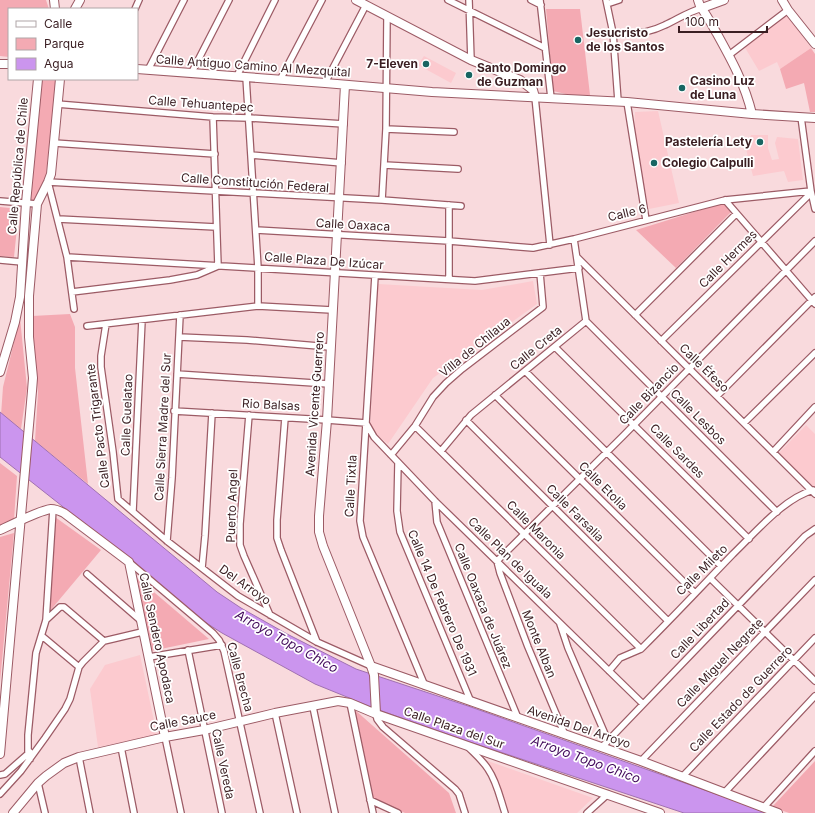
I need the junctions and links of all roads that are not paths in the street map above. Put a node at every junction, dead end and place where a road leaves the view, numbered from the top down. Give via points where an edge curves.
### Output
1 (184, 0) edge
2 (228, 0) edge
3 (276, 0) edge
4 (322, 0) edge
5 (356, 0) edge
6 (448, 0) edge
7 (469, 0) edge
8 (531, 0) edge
9 (619, 0) edge
10 (724, 0) edge
11 (782, 0) edge
12 (540, 2) edge
13 (606, 2) edge
14 (700, 4) edge
15 (366, 5) junction
16 (788, 10) junction
17 (470, 11) junction
18 (387, 16) junction
19 (613, 33) junction
20 (815, 44) edge
21 (545, 48) junction
22 (729, 55) junction
23 (471, 60) junction
24 (138, 69) edge
25 (148, 70) junction
26 (192, 72) junction
27 (238, 76) junction
28 (246, 77) junction
29 (38, 80) edge
30 (60, 80) edge
31 (280, 80) junction
32 (324, 83) junction
33 (346, 85) junction
34 (387, 88) junction
35 (535, 97) junction
36 (551, 98) junction
37 (622, 102) junction
38 (57, 104) junction
39 (752, 114) junction
40 (213, 117) junction
41 (801, 117) junction
42 (249, 118) junction
43 (815, 118) edge
44 (344, 124) junction
45 (386, 129) junction
46 (454, 132) dead end
47 (54, 143) junction
48 (215, 154) junction
49 (250, 154) junction
50 (342, 163) junction
51 (384, 165) junction
52 (458, 168) dead end
53 (48, 182) junction
54 (216, 191) junction
55 (811, 192) junction
56 (253, 193) junction
57 (339, 199) junction
58 (382, 200) junction
59 (724, 200) junction
60 (0, 201) edge
61 (26, 203) junction
62 (37, 204) junction
63 (449, 205) junction
64 (461, 206) dead end
65 (815, 209) edge
66 (736, 214) junction
67 (58, 219) junction
68 (646, 220) junction
69 (216, 227) junction
70 (256, 230) junction
71 (337, 235) junction
72 (574, 239) junction
73 (449, 241) junction
74 (815, 241) edge
75 (761, 242) junction
76 (550, 245) junction
77 (66, 257) junction
78 (577, 257) junction
79 (0, 260) edge
80 (22, 262) junction
81 (218, 266) junction
82 (258, 268) junction
83 (578, 268) junction
84 (786, 271) junction
85 (335, 272) junction
86 (540, 273) junction
87 (375, 276) junction
88 (449, 279) junction
89 (72, 292) junction
90 (814, 300) edge
91 (258, 306) junction
92 (74, 309) dead end
93 (332, 310) junction
94 (180, 315) junction
95 (635, 315) junction
96 (142, 320) junction
97 (586, 321) junction
98 (106, 324) junction
99 (87, 326) dead end
100 (179, 337) junction
101 (661, 341) junction
102 (330, 347) junction
103 (555, 347) junction
104 (815, 353) edge
105 (689, 369) junction
106 (526, 371) junction
107 (0, 372) edge
108 (177, 374) junction
109 (329, 384) junction
110 (495, 395) junction
111 (717, 396) junction
112 (662, 397) junction
113 (815, 407) edge
114 (174, 411) junction
115 (212, 413) junction
116 (249, 415) junction
117 (285, 418) junction
118 (327, 420) junction
119 (466, 420) junction
120 (366, 423) junction
121 (744, 423) junction
122 (635, 424) junction
123 (415, 426) junction
124 (441, 451) junction
125 (607, 452) junction
126 (773, 452) junction
127 (391, 455) junction
128 (398, 463) junction
129 (580, 479) junction
130 (814, 491) edge
131 (120, 501) joint
132 (435, 501) junction
133 (553, 506) junction
134 (52, 509) junction
135 (133, 511) junction
136 (777, 512) junction
137 (21, 521) junction
138 (815, 529) edge
139 (0, 530) edge
140 (525, 534) junction
141 (749, 539) junction
142 (167, 541) junction
143 (497, 561) junction
144 (128, 562) junction
145 (721, 566) junction
146 (202, 568) junction
147 (87, 574) dead end
148 (710, 578) junction
149 (815, 580) edge
150 (695, 593) junction
151 (738, 605) junction
152 (270, 615) junction
153 (46, 620) junction
154 (140, 620) junction
155 (668, 621) junction
156 (559, 622) junction
157 (142, 632) junction
158 (765, 632) junction
159 (42, 636) junction
160 (815, 638) edge
161 (104, 641) junction
162 (317, 642) junction
163 (222, 644) junction
164 (641, 649) junction
165 (188, 650) junction
166 (149, 657) junction
167 (794, 660) junction
168 (371, 666) junction
169 (79, 667) junction
170 (609, 671) junction
171 (815, 681) edge
172 (425, 686) junction
173 (815, 696) edge
174 (471, 702) junction
175 (2, 703) edge
176 (350, 703) junction
177 (643, 704) junction
178 (313, 707) junction
179 (275, 714) junction
180 (376, 714) junction
181 (518, 718) junction
182 (240, 722) junction
183 (204, 730) junction
184 (565, 735) junction
185 (165, 737) junction
186 (608, 741) junction
187 (468, 746) junction
188 (121, 748) junction
189 (602, 748) junction
190 (815, 751) edge
191 (0, 754) edge
192 (29, 756) junction
193 (79, 757) junction
194 (641, 761) junction
195 (0, 775) edge
196 (683, 776) junction
197 (38, 783) junction
198 (725, 792) junction
199 (0, 794) edge
200 (608, 794) junction
201 (370, 800) junction
202 (764, 807) junction
203 (645, 811) edge
204 (13, 813) edge
205 (45, 813) edge
206 (90, 813) edge
207 (134, 813) edge
208 (181, 813) edge
209 (222, 813) edge
210 (260, 813) edge
211 (297, 813) edge
212 (336, 813) edge
213 (373, 813) edge
214 (398, 813) edge
215 (465, 813) edge
216 (505, 813) edge
217 (587, 813) edge
218 (660, 813) edge
219 (778, 813) edge

1 - 25 street
2 - 26 street
3 - 27 street
4 - 31 street
5 - 15 street
6 - 17 street
7 - 17 street
8 - 12 street
9 - 13 street
10 - 14 street
11 - 16 street
12 - 21 street
13 - 19 street
14 - 19 street via 663,26 624,34
14 - 22 street
15 - 18 street
15 - 32 street
16 - 20 street
16 - 22 street
17 - 21 street
17 - 23 street
18 - 23 street
18 - 34 street
19 - 37 street
21 - 36 street
22 - 39 street via 746,91
23 - 35 street via 520,80 533,90
24 - 25 street, Calle Antiguo Camino Al Mezquital
25 - 26 street, Calle Antiguo Camino Al Mezquital
26 - 27 street, Calle Antiguo Camino Al Mezquital
27 - 28 street, Calle Antiguo Camino Al Mezquital
28 - 31 street, Calle Antiguo Camino Al Mezquital
28 - 42 street
29 - 61 street, Calle República de Chile
30 - 38 street, Calle República de Chile
31 - 32 street, Calle Antiguo Camino Al Mezquital
32 - 33 street, Calle Antiguo Camino Al Mezquital
33 - 34 street, Calle Antiguo Camino Al Mezquital
33 - 44 street, Avenida Vicente Guerrero
34 - 35 street, Calle Antiguo Camino Al Mezquital
34 - 45 street
35 - 36 street, Calle Antiguo Camino Al Mezquital
35 - 76 street
36 - 37 street, Calle Antiguo Camino Al Mezquital
37 - 39 street, Calle Antiguo Camino Al Mezquital
37 - 68 street
38 - 40 street, Calle Tehuantepec
38 - 47 street, Calle República de Chile
39 - 41 street, Calle Antiguo Camino Al Mezquital
40 - 42 street, Calle Tehuantepec
40 - 48 street
41 - 43 street, Calle Antiguo Camino Al Mezquital
41 - 55 street
42 - 44 street, Calle Tehuantepec
42 - 49 street
44 - 50 street, Avenida Vicente Guerrero
45 - 46 street
45 - 51 street
47 - 48 street
47 - 53 street, Calle República de Chile
48 - 54 street
49 - 50 street
49 - 56 street
50 - 57 street, Avenida Vicente Guerrero
51 - 52 street
51 - 58 street
53 - 54 street, Calle Constitución Federal
53 - 62 street, Calle República de Chile
53 - 67 street
54 - 56 street, Calle Constitución Federal
54 - 69 street
55 - 59 street, Calle 6
55 - 65 street
55 - 75 street, Calle Hermes
56 - 57 street, Calle Constitución Federal
56 - 70 street
57 - 58 street, Calle Constitución Federal
57 - 71 street, Avenida Vicente Guerrero
58 - 63 street, Calle Constitución Federal
59 - 66 street
59 - 68 street, Calle 6
60 - 61 street
61 - 62 street
61 - 80 street, Calle República de Chile
62 - 137 street, Calle República de Chile via 28,310 33,378
63 - 64 street, Calle Constitución Federal
63 - 73 street
66 - 75 street
66 - 95 street
67 - 69 street
67 - 77 street
68 - 72 street, Calle 6
69 - 81 street
70 - 71 street, Calle Oaxaca
70 - 82 street
71 - 73 street, Calle Oaxaca
71 - 85 street, Avenida Vicente Guerrero
72 - 76 street, Calle 6
72 - 78 street
73 - 76 street, Calle 6 via 533,248
73 - 88 street
74 - 84 street, Calle Bizancio
75 - 84 street
75 - 101 street, Calle Hermes
77 - 81 street, Calle Plaza De Izúcar
77 - 89 street
78 - 83 street
78 - 95 street, Calle Éfeso
79 - 80 street
80 - 107 street, Calle República de Chile via 18,307
81 - 82 street, Calle Plaza De Izúcar
81 - 89 street via 197,275
82 - 85 street, Calle Plaza De Izúcar
82 - 91 street
83 - 86 street, Calle Plaza De Izúcar
83 - 97 street
84 - 90 street
84 - 105 street, Calle Bizancio
85 - 87 street, Calle Plaza De Izúcar
85 - 93 street, Avenida Vicente Guerrero
86 - 88 street, Calle Plaza De Izúcar via 475,281
86 - 123 street, Villa de Chilaua via 543,307 446,383 433,397
87 - 88 street, Calle Plaza De Izúcar
87 - 120 street, Calle Tixtla
89 - 92 street
90 - 111 street
91 - 93 street
91 - 94 street
93 - 102 street, Avenida Vicente Guerrero
94 - 96 street
94 - 100 street, Calle Sierra Madre del Sur
95 - 101 street, Calle Éfeso
96 - 98 street
96 - 135 street, Calle Guelatao
97 - 103 street, Calle Creta
97 - 112 street, Calle Lesbos
98 - 99 street
98 - 131 street, Calle Pacto Trigarante via 101,367
100 - 102 street
100 - 108 street, Calle Sierra Madre del Sur
101 - 105 street, Calle Éfeso
102 - 109 street, Avenida Vicente Guerrero
103 - 106 street, Calle Creta
103 - 122 street, Calle Sardes
104 - 121 street
105 - 111 street, Calle Éfeso
105 - 112 street, Calle Bizancio
106 - 110 street, Calle Creta
106 - 125 street
108 - 109 street
108 - 114 street, Calle Sierra Madre del Sur
109 - 118 street, Avenida Vicente Guerrero
110 - 119 street, Calle Creta
110 - 129 street, Calle Etolia
111 - 121 street, Calle Éfeso
112 - 122 street, Calle Bizancio
112 - 136 street, Calle Lesbos
113 - 126 street
114 - 115 street, Rio Balsas
114 - 142 street, Calle Sierra Madre del Sur
115 - 116 street, Rio Balsas
115 - 146 street
116 - 117 street, Rio Balsas
116 - 152 street, Puerto Angel via 240,545
117 - 118 street, Rio Balsas
117 - 162 street via 277,538
118 - 120 street, Rio Balsas
118 - 168 street, Avenida Vicente Guerrero via 319,532
119 - 124 street, Calle Creta
119 - 133 street, Calle Farsalia
120 - 127 street, Calle Plan de Iguala via 374,437
120 - 172 street, Calle Tixtla via 360,508 363,537
121 - 126 street, Calle Éfeso
122 - 125 street, Calle Bizancio
122 - 141 street, Calle Sardes
123 - 124 street, Calle Maronia
123 - 127 street, Villa de Chilaua
124 - 140 street, Calle Maronia
125 - 129 street, Calle Bizancio
125 - 145 street
126 - 130 street, Calle Éfeso
127 - 128 street, Calle Plan de Iguala
128 - 132 street, Calle Plan de Iguala
128 - 174 street, Calle 14 De Febrero De 1931 via 397,511 400,532
129 - 133 street, Calle Bizancio
129 - 150 street, Calle Etolia
130 - 136 street, Calle Mileto via 795,497
131 - 135 street, Del Arroyo
132 - 143 street, Calle Plan de Iguala
132 - 181 street, Calle Oaxaca de Juárez via 437,522
133 - 140 street, Calle Bizancio
133 - 155 street, Calle Farsalia
134 - 137 street
134 - 144 street via 64,513
134 - 153 street
135 - 142 street, Del Arroyo
136 - 141 street, Calle Mileto
137 - 139 street
137 - 175 street, Calle República de Chile
138 - 151 street, Calle Libertad via 805,536
140 - 143 street, Calle Bizancio
140 - 164 street, Calle Maronia
141 - 145 street, Calle Mileto
142 - 146 street, Del Arroyo
143 - 156 street, Calle Plan de Iguala
143 - 184 street, Monte Alban via 522,633
144 - 154 street, Calle Sendero Apodaca
144 - 163 street, Calle Brecha via 213,633
145 - 148 street, Calle Mileto
146 - 152 street, Del Arroyo via 238,596
147 - 154 street
148 - 150 street, Calle Mileto
148 - 151 street
149 - 158 street, Calle Miguel Negrete
150 - 155 street, Calle Mileto
151 - 158 street
151 - 177 street, Calle Libertad
152 - 162 street, Del Arroyo
153 - 159 street
153 - 161 street via 60,607 64,607
154 - 157 street, Calle Sendero Apodaca
155 - 164 street, Calle Mileto
156 - 170 street, Calle Plan de Iguala
156 - 186 street
157 - 161 street
157 - 166 street, Calle Sendero Apodaca
158 - 167 street
158 - 194 street, Calle Miguel Negrete
159 - 169 street
159 - 192 street via 34,672 28,735
160 - 167 street, Calle Estado de Guerrero
161 - 169 street
162 - 168 street, Del Arroyo
163 - 165 street
163 - 182 street, Calle Brecha
164 - 170 street, Calle Mileto via 620,658
165 - 166 street
165 - 183 street, Calle Vereda
166 - 185 street, Calle Sendero Apodaca
167 - 171 street
167 - 196 street, Calle Estado de Guerrero
168 - 172 street, Avenida Del Arroyo
168 - 180 street, Avenida Vicente Guerrero via 374,675
169 - 192 street via 65,709
170 - 177 street, Calle Plan de Iguala
172 - 174 street, Avenida Del Arroyo
173 - 198 street
174 - 181 street, Avenida Del Arroyo
175 - 191 street, Calle República de Chile
176 - 178 street, Calle Sauce via 338,701
176 - 180 street, Calle Sauce
176 - 201 street
177 - 186 street, Calle Libertad
178 - 179 street, Calle Sauce
178 - 212 street
179 - 182 street, Calle Sauce
179 - 211 street
180 - 187 street, Calle Plaza del Sur
180 - 215 street via 383,727 455,789
181 - 184 street, Avenida Del Arroyo
182 - 183 street, Calle Sauce
182 - 210 street, Calle Brecha
183 - 185 street, Calle Sauce
183 - 209 street, Calle Vereda
184 - 189 street, Avenida Del Arroyo
185 - 188 street, Calle Sauce
185 - 208 street, Calle Sendero Apodaca
186 - 189 street, Calle Libertad
187 - 200 street, Calle Plaza del Sur
187 - 216 street via 493,776
188 - 193 street, Calle Sauce
188 - 207 street
189 - 194 street, Avenida Del Arroyo
190 - 202 street
192 - 195 street
192 - 199 street
193 - 197 street, Calle Sauce via 56,768
193 - 206 street
194 - 196 street, Avenida Del Arroyo
196 - 198 street, Avenida Del Arroyo
197 - 204 street, Calle Sauce
197 - 205 street
198 - 202 street, Avenida Del Arroyo
200 - 203 street, Calle Plaza del Sur
200 - 217 street
201 - 213 street
201 - 214 street
202 - 219 street, Avenida Del Arroyo
203 - 218 street, Calle Plaza del Sur

